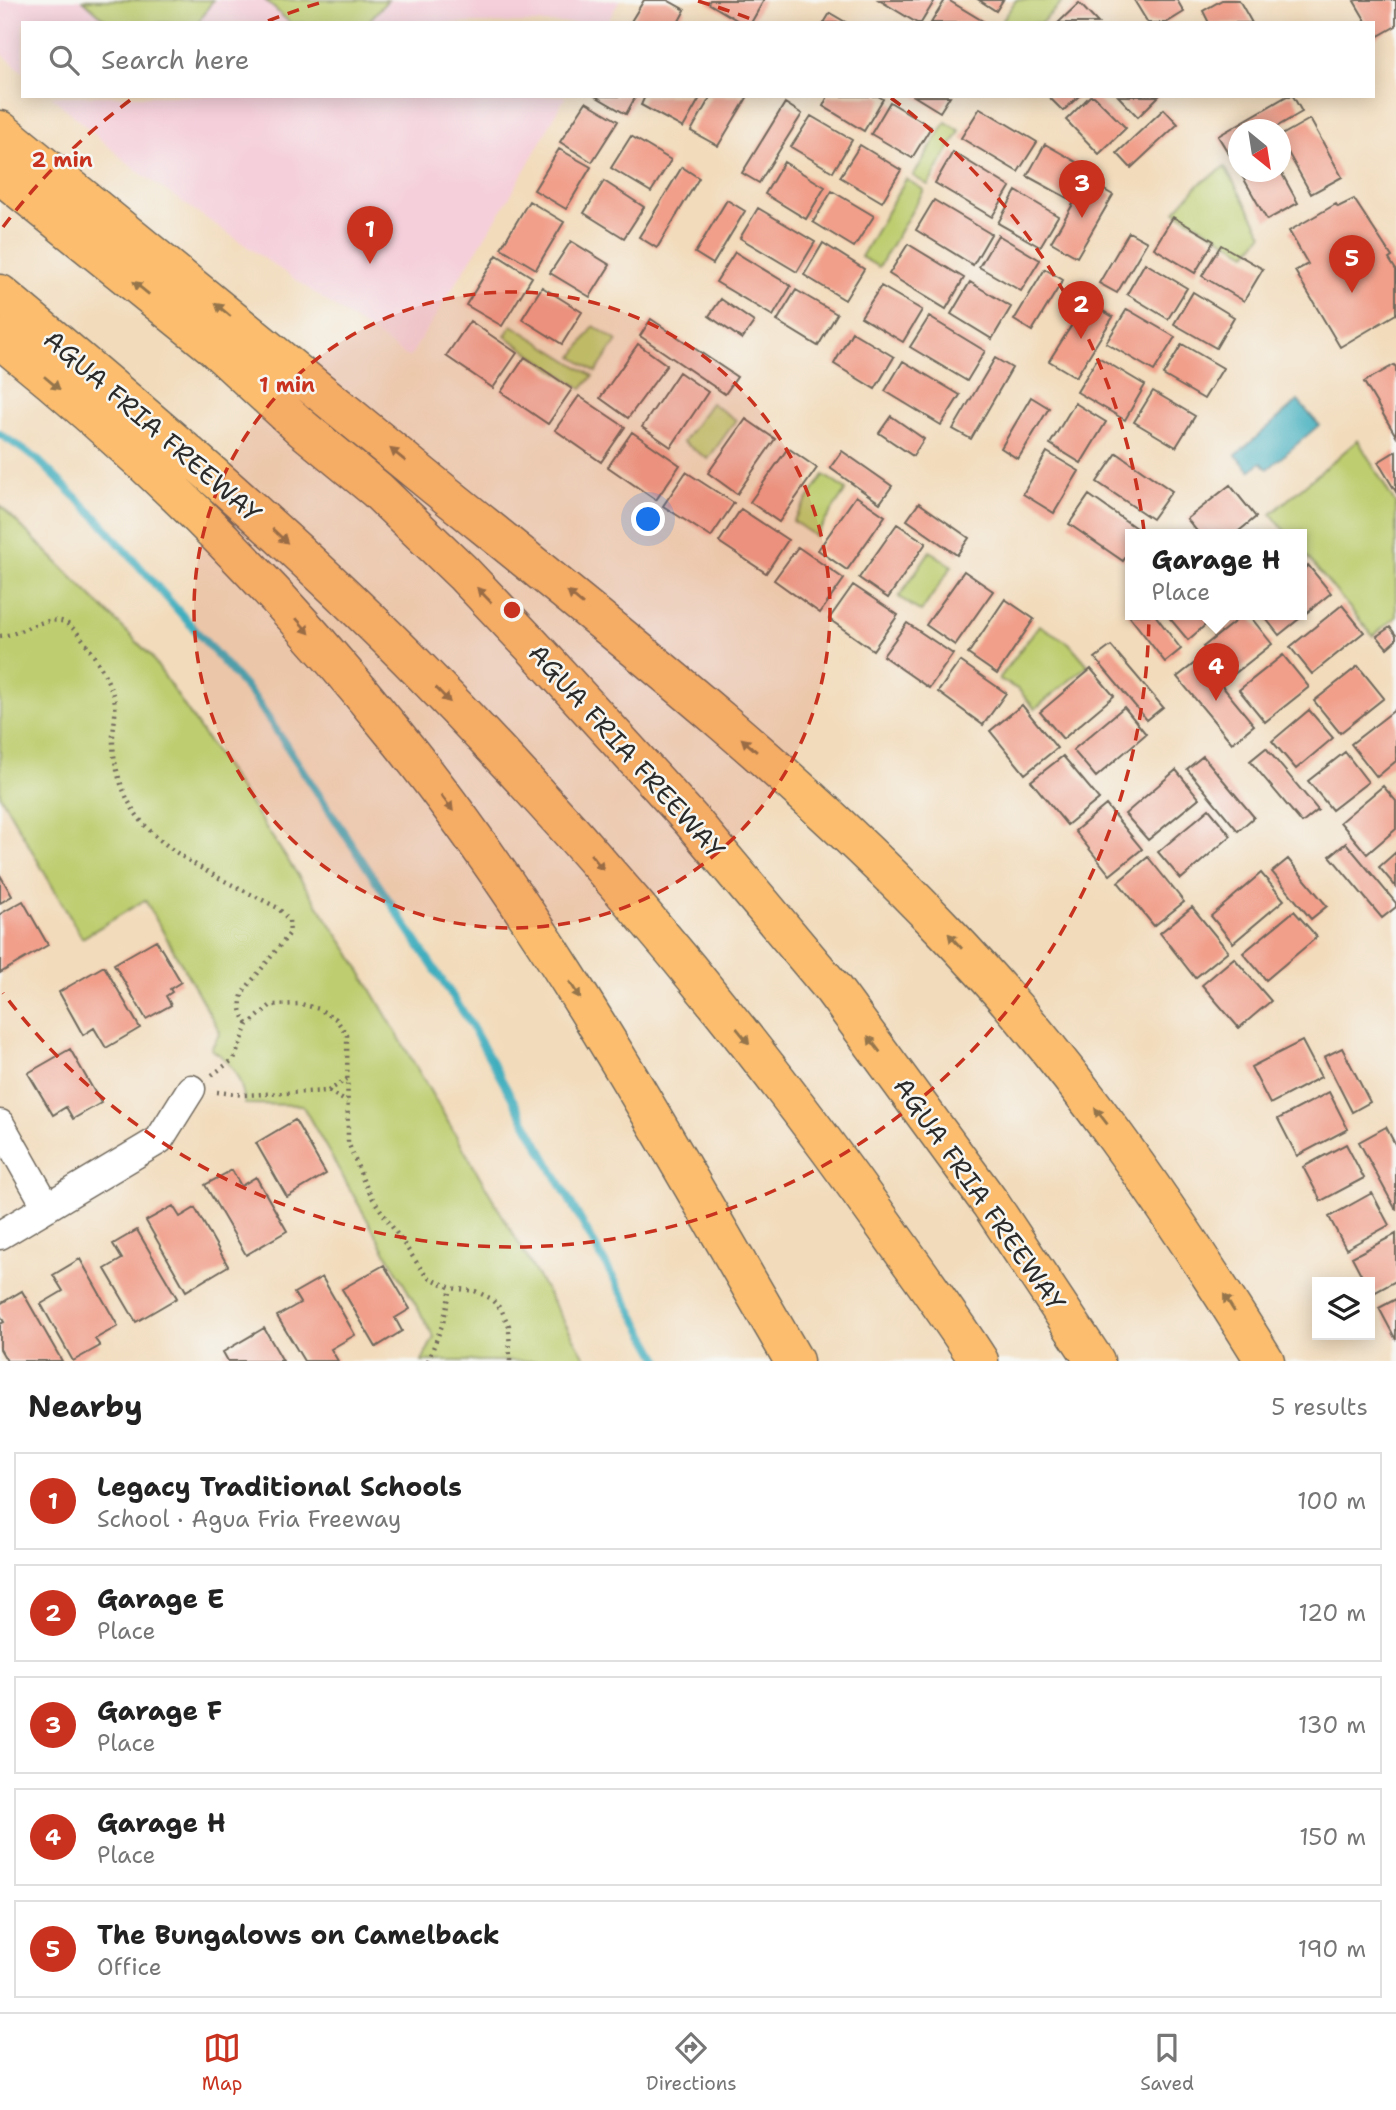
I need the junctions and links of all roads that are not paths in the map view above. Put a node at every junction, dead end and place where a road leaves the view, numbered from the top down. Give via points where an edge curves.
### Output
1 (0, 130) edge
2 (0, 174) edge
3 (0, 294) edge
4 (0, 339) edge
5 (191, 1089) road end
6 (0, 1124) edge
7 (47, 1207) junction
8 (0, 1235) edge
9 (794, 1361) edge
10 (979, 1361) edge
11 (1095, 1361) edge
12 (1265, 1361) edge

12 -> 1 highway via 1160,1197 1050,1052 947,932 836,822 542,570
11 -> 2 highway, AGUA FRIA FREEWAY via 990,1203 833,989 692,821 536,650 377,490 213,346
3 -> 10 highway, AGUA FRIA FREEWAY via 227,487 408,659 540,797 751,1046 843,1167
4 -> 9 highway via 229,546 394,733 578,994
5 - 7 street via 159,1140
6 - 7 street
7 - 8 street

